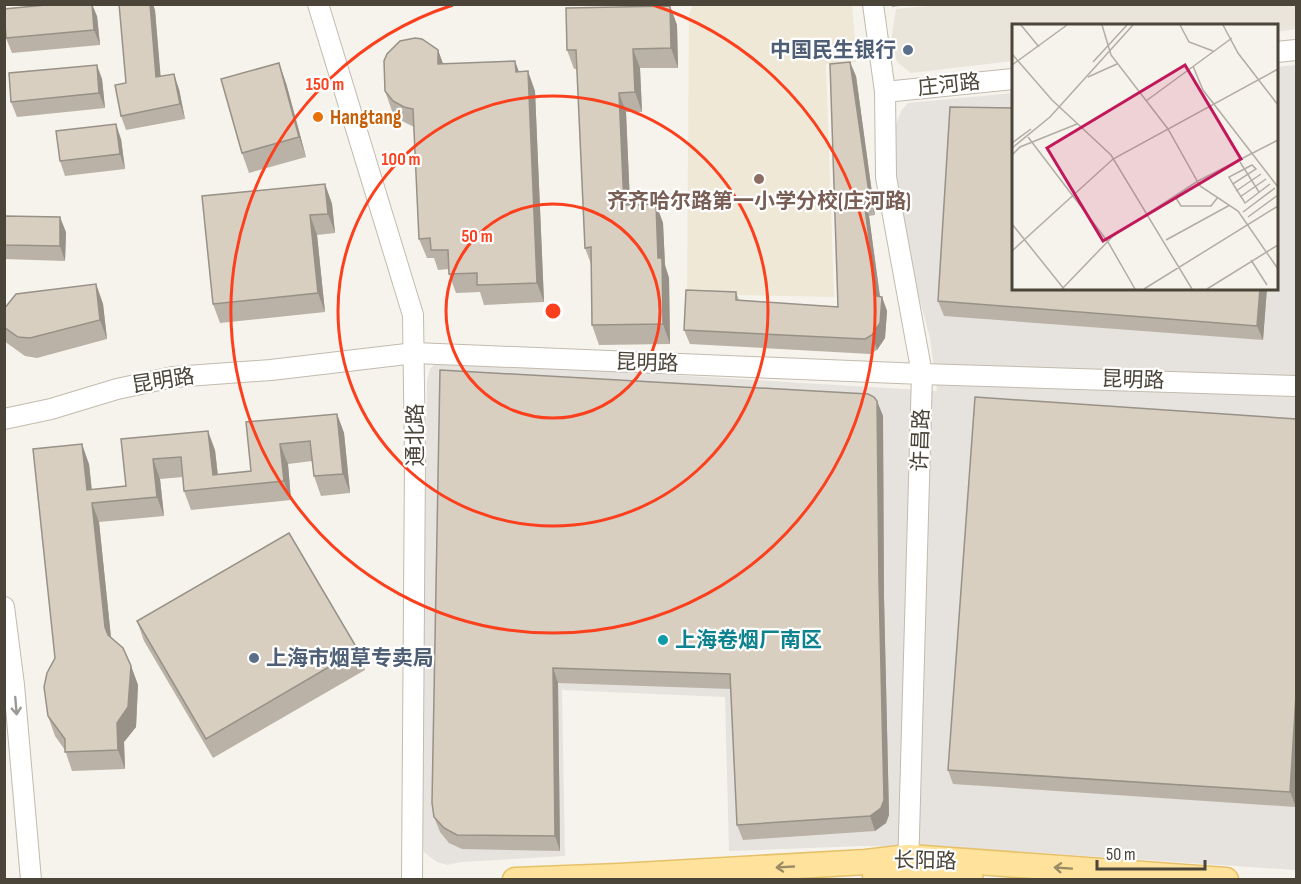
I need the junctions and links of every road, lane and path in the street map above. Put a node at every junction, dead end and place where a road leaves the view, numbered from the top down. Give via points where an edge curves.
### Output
1 (318, 4) edge
2 (873, 4) edge
3 (1296, 50) edge
4 (1277, 52) edge
5 (1012, 79) edge
6 (885, 92) junction
7 (415, 353) junction
8 (922, 374) junction
9 (1296, 386) edge
10 (4, 420) edge
11 (4, 606) edge
12 (908, 870) edge
13 (31, 879) edge
14 (412, 879) edge
15 (515, 879) edge
16 (815, 879) edge
17 (971, 879) edge
18 (1226, 879) edge

1 - 7 street, 通北路 via 413,315
2 - 6 street, 许昌路
3 - 4 street
5 - 6 street, 庄河路
6 - 8 street, 许昌路 via 886,177
7 - 8 street, 昆明路
7 - 10 street, 昆明路 via 173,377 117,388
7 - 14 street, 通北路
8 - 9 street, 昆明路
8 - 12 street, 许昌路
11 -> 13 street
12 -> 15 main road, 长阳路 via 866,862
12 - 16 main road, 长阳路
12 - 17 main road, 长阳路
18 -> 12 main road, 长阳路

